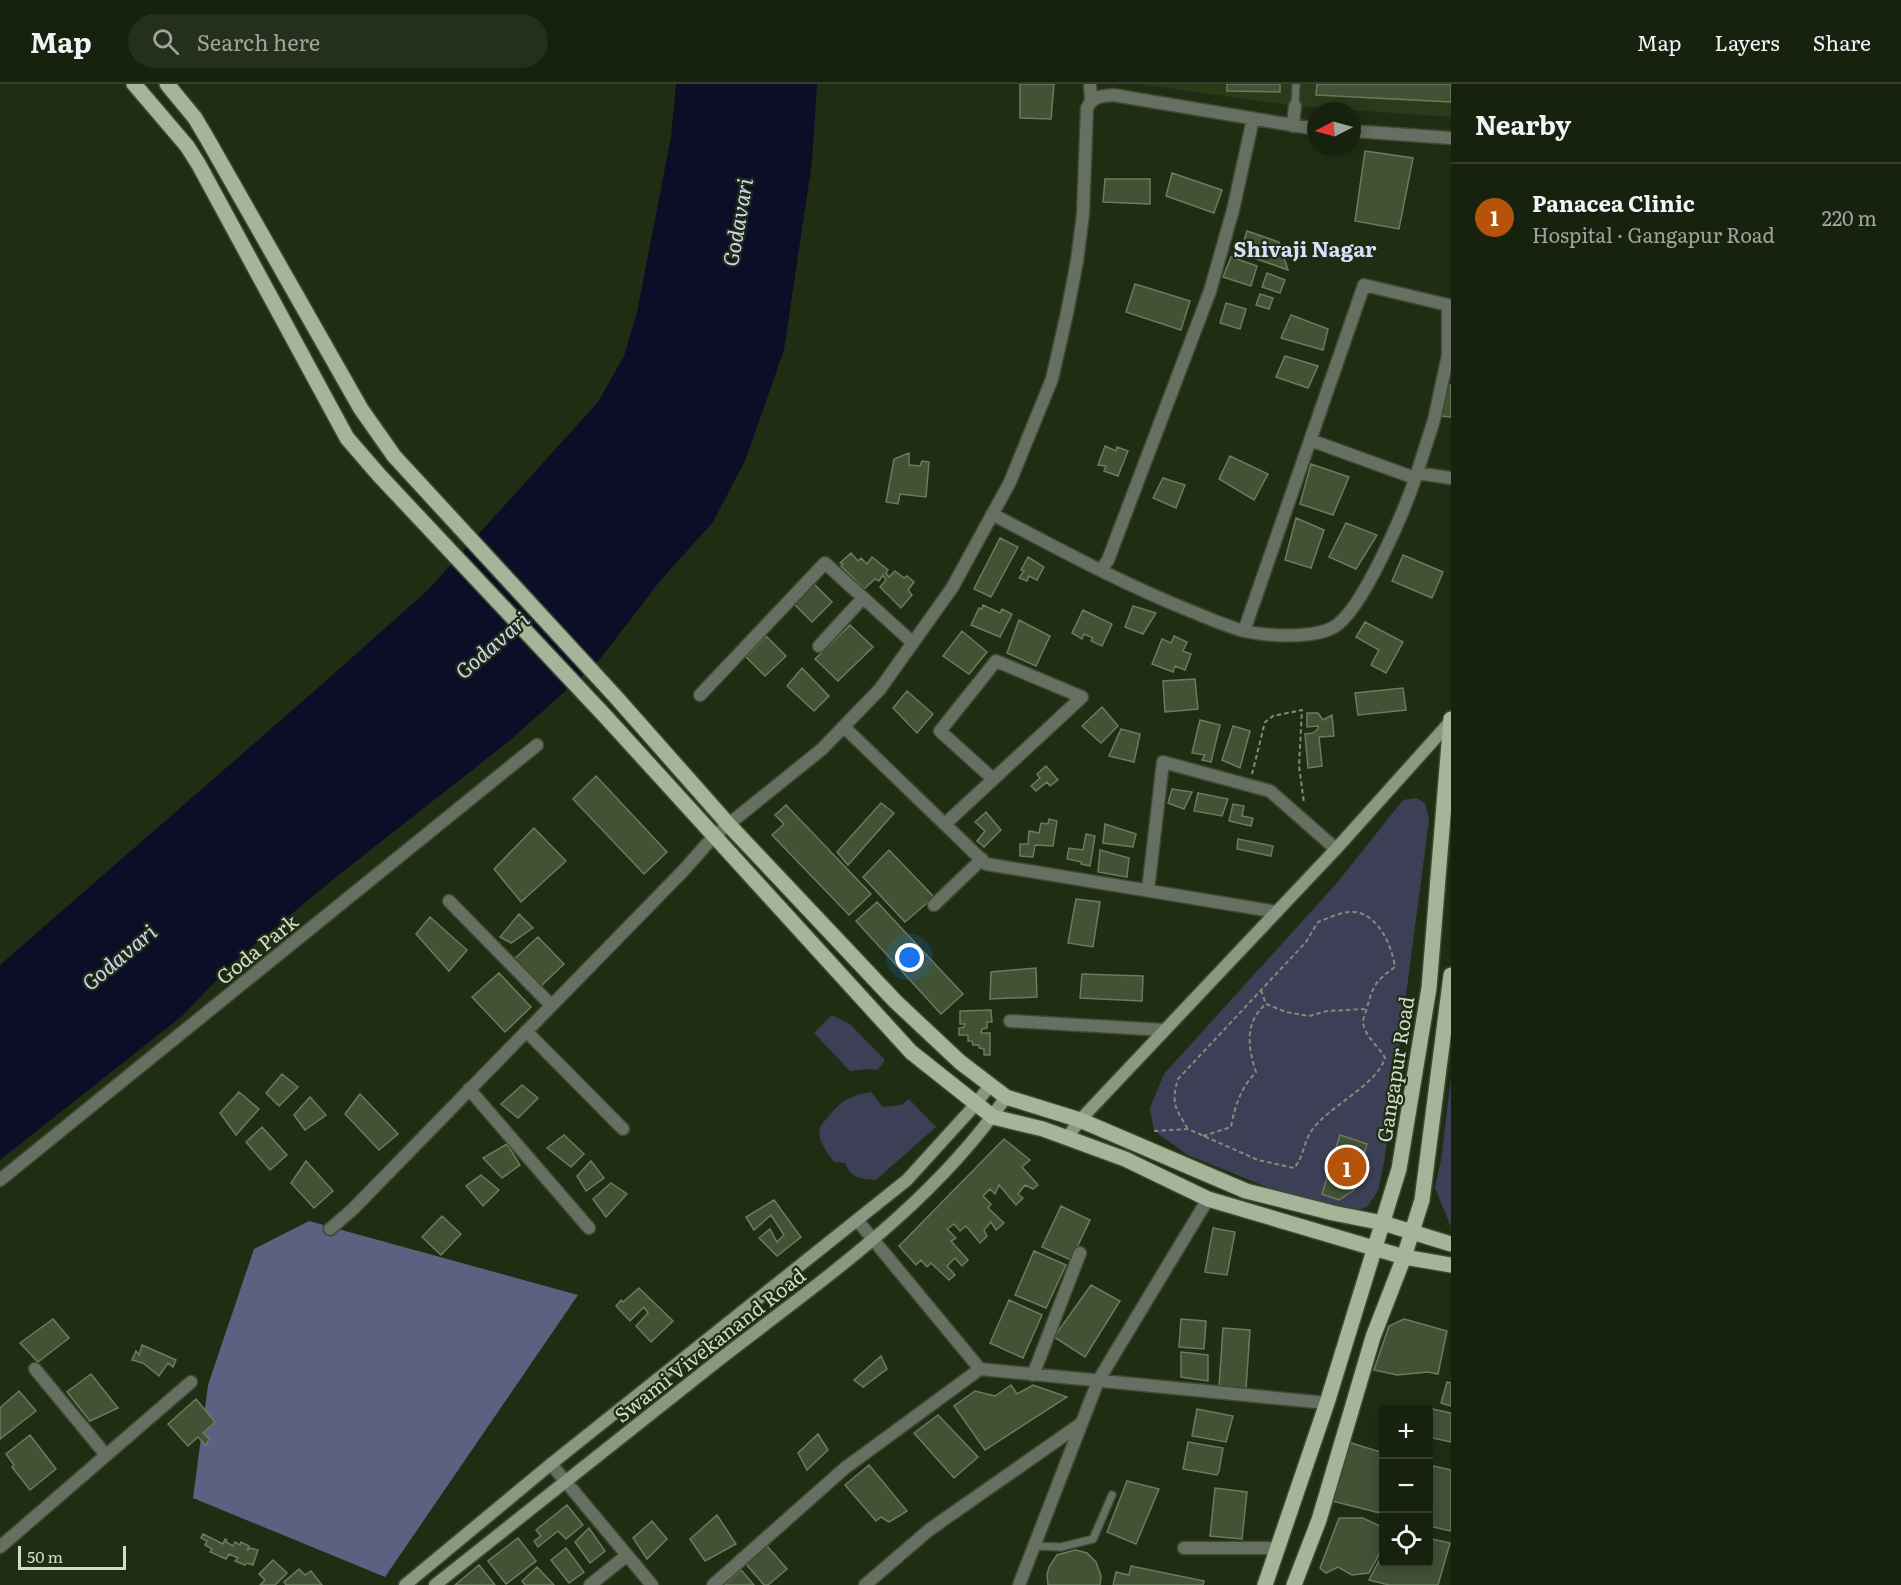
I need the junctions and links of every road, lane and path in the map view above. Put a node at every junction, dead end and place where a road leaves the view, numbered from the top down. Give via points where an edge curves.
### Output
1 (135, 84) edge
2 (167, 84) edge
3 (1090, 84) edge
4 (1296, 84) edge
5 (1091, 100) junction
6 (1294, 106) joint
7 (1253, 119) junction
8 (1293, 126) junction
9 (1307, 128) edge
10 (1361, 132) edge
11 (1451, 138) edge
12 (1310, 440) junction
13 (1416, 475) junction
14 (1451, 478) edge
15 (992, 514) junction
16 (1101, 570) junction
17 (863, 598) junction
18 (1244, 631) junction
19 (913, 644) junction
20 (819, 646) dead end
21 (700, 695) dead end
22 (1451, 720) edge
23 (844, 727) junction
24 (537, 745) dead end
25 (993, 780) junction
26 (1250, 785) junction
27 (1305, 821) junction
28 (945, 824) junction
29 (729, 825) junction
30 (714, 836) junction
31 (1336, 849) junction
32 (982, 860) junction
33 (1148, 890) junction
34 (449, 902) dead end
35 (934, 905) dead end
36 (1277, 912) junction
37 (1451, 975) edge
38 (1261, 990) junction
39 (1266, 1004) junction
40 (551, 1005) junction
41 (1366, 1009) junction
42 (1010, 1021) dead end
43 (1165, 1030) junction
44 (526, 1031) junction
45 (990, 1085) junction
46 (469, 1089) junction
47 (1006, 1097) junction
48 (976, 1104) junction
49 (993, 1117) junction
50 (1080, 1120) junction
51 (623, 1129) dead end
52 (1188, 1129) junction
53 (1154, 1131) dead end
54 (1203, 1136) junction
55 (1067, 1138) junction
56 (0, 1180) edge
57 (1208, 1198) junction
58 (857, 1220) junction
59 (1383, 1223) junction
60 (589, 1228) dead end
61 (330, 1229) dead end
62 (1413, 1231) junction
63 (873, 1240) junction
64 (1451, 1244) edge
65 (1375, 1249) junction
66 (1080, 1253) dead end
67 (1404, 1257) junction
68 (1451, 1265) edge
69 (35, 1369) dead end
70 (980, 1369) junction
71 (1034, 1375) junction
72 (1098, 1381) junction
73 (191, 1382) dead end
74 (1327, 1403) junction
75 (1082, 1423) junction
76 (106, 1455) junction
77 (551, 1464) junction
78 (566, 1482) junction
79 (1112, 1495) dead end
80 (1034, 1546) junction
81 (0, 1547) edge
82 (1184, 1548) dead end
83 (1279, 1548) junction
84 (626, 1556) junction
85 (405, 1585) edge
86 (435, 1585) edge
87 (590, 1585) edge
88 (652, 1585) edge
89 (713, 1585) edge
90 (865, 1585) edge
91 (1019, 1585) edge
92 (1265, 1585) edge
93 (1294, 1585) edge

1 - 30 main road via 199,165 347,438
2 - 29 main road via 195,118 361,409 394,456
3 - 5 street
4 - 6 lane
5 - 7 street via 1113,95
5 - 15 street via 1087,108 1077,261 1052,379 1010,482
6 - 8 street
7 - 8 street
7 - 16 street via 1210,291
8 - 9 street
10 - 11 street
12 - 13 street
12 - 13 street via 1364,285 1448,305 1448,355 1434,420
12 - 18 street
13 - 14 street
13 - 18 street via 1406,507 1357,604 1334,627 1311,634
15 - 16 street
15 - 19 street via 952,588
16 - 18 street via 1147,594
17 - 19 street
17 - 20 street
17 - 21 street via 825,563
19 - 23 street via 880,689
22 - 31 main road
22 - 59 main road, Gangapur Road via 1429,988 1399,1169
23 - 28 street
23 - 29 street
24 - 56 street, Goda Park
25 - 25 street via 1017,757 1082,698 996,661 940,731
25 - 28 street
26 - 27 street via 1270,791
26 - 27 path via 1265,722 1273,716 1302,710 1299,766
26 - 33 street via 1163,762
27 - 31 street
28 - 32 street
29 - 30 street
29 - 45 main road via 896,1001
30 - 40 street
30 - 48 main road via 911,1052
31 - 36 main road
32 - 33 street via 986,864
32 - 35 street
33 - 36 street
34 - 40 street
36 - 43 main road
37 - 62 main road via 1422,1200
38 - 39 path
38 - 41 path via 1306,942 1317,922 1351,911 1368,917 1382,931 1390,944 1395,967 1378,979
38 - 52 path via 1178,1079 1173,1096 1175,1108
39 - 41 path via 1309,1016
39 - 54 path via 1249,1031 1256,1072 1238,1098 1232,1127
40 - 44 street
41 - 54 path via 1363,1022 1385,1058 1381,1070 1313,1129 1294,1168 1258,1160
42 - 43 street
43 - 50 main road
44 - 46 street
44 - 51 street
45 - 47 main road
45 - 48 main road
46 - 60 street
46 - 61 street
47 - 49 main road, Swami Vivekanand Road
47 - 50 main road
48 - 49 main road
48 - 58 main road via 907,1180
49 - 55 main road
49 - 63 main road, Swami Vivekanand Road via 948,1171
50 - 55 main road
50 - 59 main road via 1246,1191
52 - 53 path
52 - 54 path
55 - 57 main road
57 - 65 main road
57 - 72 street
58 - 63 street
58 - 77 main road
59 - 62 main road
59 - 65 main road, Gangapur Road
62 - 64 main road
62 - 67 main road
63 - 70 street
63 - 78 main road, Swami Vivekanand Road
65 - 67 main road
65 - 74 main road, Gangapur Road
66 - 71 street
67 - 68 main road
67 - 93 main road via 1373,1336 1319,1520
69 - 76 street
70 - 71 street
70 - 89 street via 845,1468
71 - 72 street
72 - 74 street
72 - 75 street
73 - 76 street
74 - 83 main road, Gangapur Road
75 - 80 street
75 - 90 street via 929,1530
76 - 81 street
77 - 78 street
77 - 85 main road
78 - 84 street
78 - 86 main road, Swami Vivekanand Road
79 - 80 lane via 1093,1539 1061,1547
80 - 91 street
82 - 83 street
83 - 92 main road, Gangapur Road
84 - 87 street
84 - 88 street

